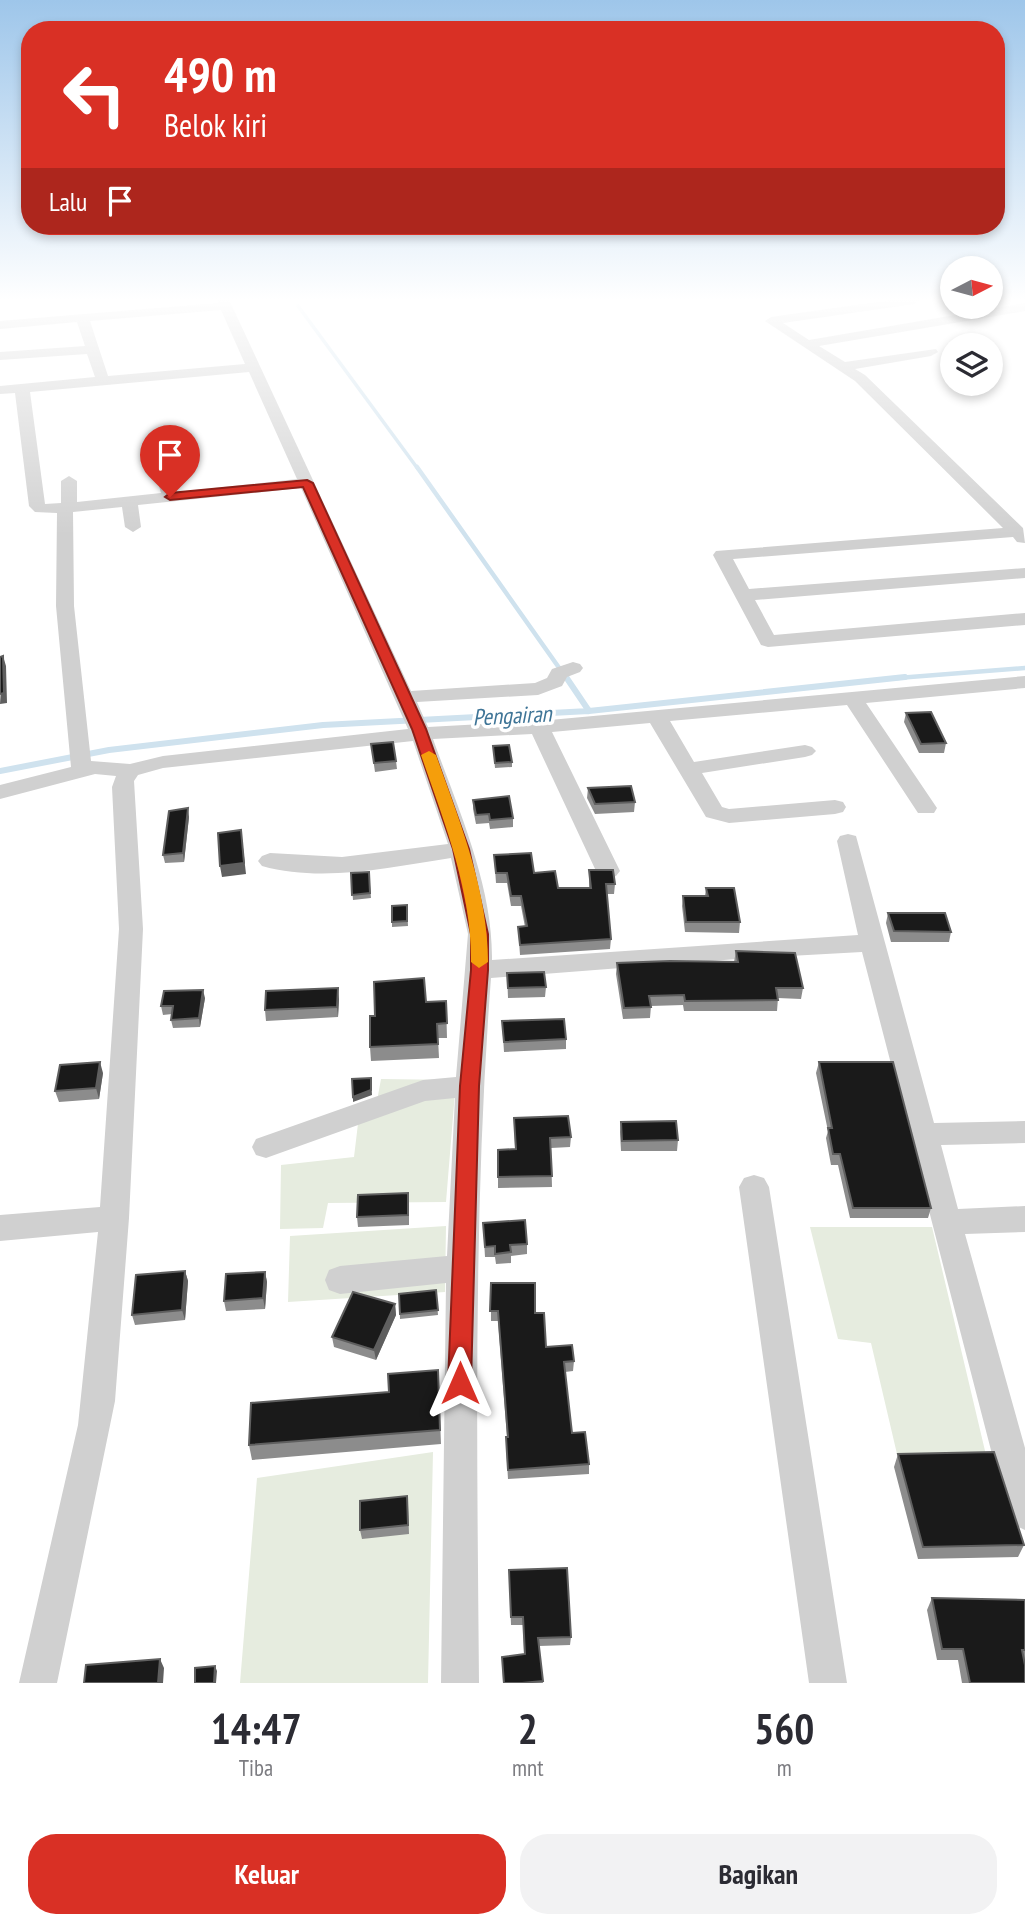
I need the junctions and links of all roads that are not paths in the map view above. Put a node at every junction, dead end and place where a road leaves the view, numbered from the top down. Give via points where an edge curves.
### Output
1 (130, 379) edge
2 (259, 379) edge
3 (861, 379) edge
4 (103, 381) joint
5 (22, 388) junction
6 (0, 390) edge
7 (155, 444) dead end
8 (69, 481) dead end
9 (307, 483) junction
10 (170, 497) junction
11 (129, 501) junction
12 (66, 507) junction
13 (133, 527) dead end
14 (1021, 536) edge
15 (1025, 572) edge
16 (743, 595) junction
17 (1025, 619) edge
18 (566, 671) dead end
19 (1025, 682) edge
20 (852, 697) junction
21 (414, 717) junction
22 (657, 717) junction
23 (539, 727) junction
24 (805, 751) dead end
25 (82, 760) junction
26 (688, 769) junction
27 (130, 770) junction
28 (0, 792) edge
29 (835, 807) dead end
30 (926, 808) dead end
31 (848, 841) dead end
32 (461, 849) junction
33 (270, 861) dead end
34 (608, 871) edge
35 (872, 943) junction
36 (479, 970) junction
37 (469, 1086) junction
38 (1025, 1132) edge
39 (923, 1134) junction
40 (266, 1147) dead end
41 (754, 1187) dead end
42 (114, 1218) junction
43 (1025, 1219) edge
44 (947, 1222) junction
45 (0, 1228) edge
46 (463, 1268) junction
47 (340, 1280) dead end
48 (1025, 1511) edge
49 (38, 1683) edge
50 (460, 1683) edge
51 (828, 1683) edge

1 - 4 street
2 - 9 street
3 - 14 street
4 - 5 street
5 - 6 street
5 - 12 street via 37,506
7 - 10 street
8 - 12 street
9 - 10 street
9 - 21 street
10 - 11 street
11 - 12 street
11 - 13 street
12 - 25 street via 65,606
14 - 16 street via 722,555
15 - 16 street
16 - 17 street via 768,640
18 - 21 street via 555,682
19 - 20 street
20 - 22 street
20 - 30 street
21 - 23 street
21 - 27 street
21 - 32 street
22 - 23 street
22 - 26 street
23 - 34 street
24 - 26 street
25 - 27 street
25 - 28 street
26 - 29 street via 718,815
27 - 42 street via 123,781 131,929
31 - 35 street
32 - 33 street via 340,865
32 - 36 street via 480,934
35 - 36 street
35 - 39 street
36 - 37 street
37 - 40 street via 423,1091
37 - 46 street
38 - 39 street
39 - 44 street
41 - 51 street
42 - 45 street
42 - 49 street via 95,1425
43 - 44 street
44 - 48 street
46 - 47 street
46 - 50 street

